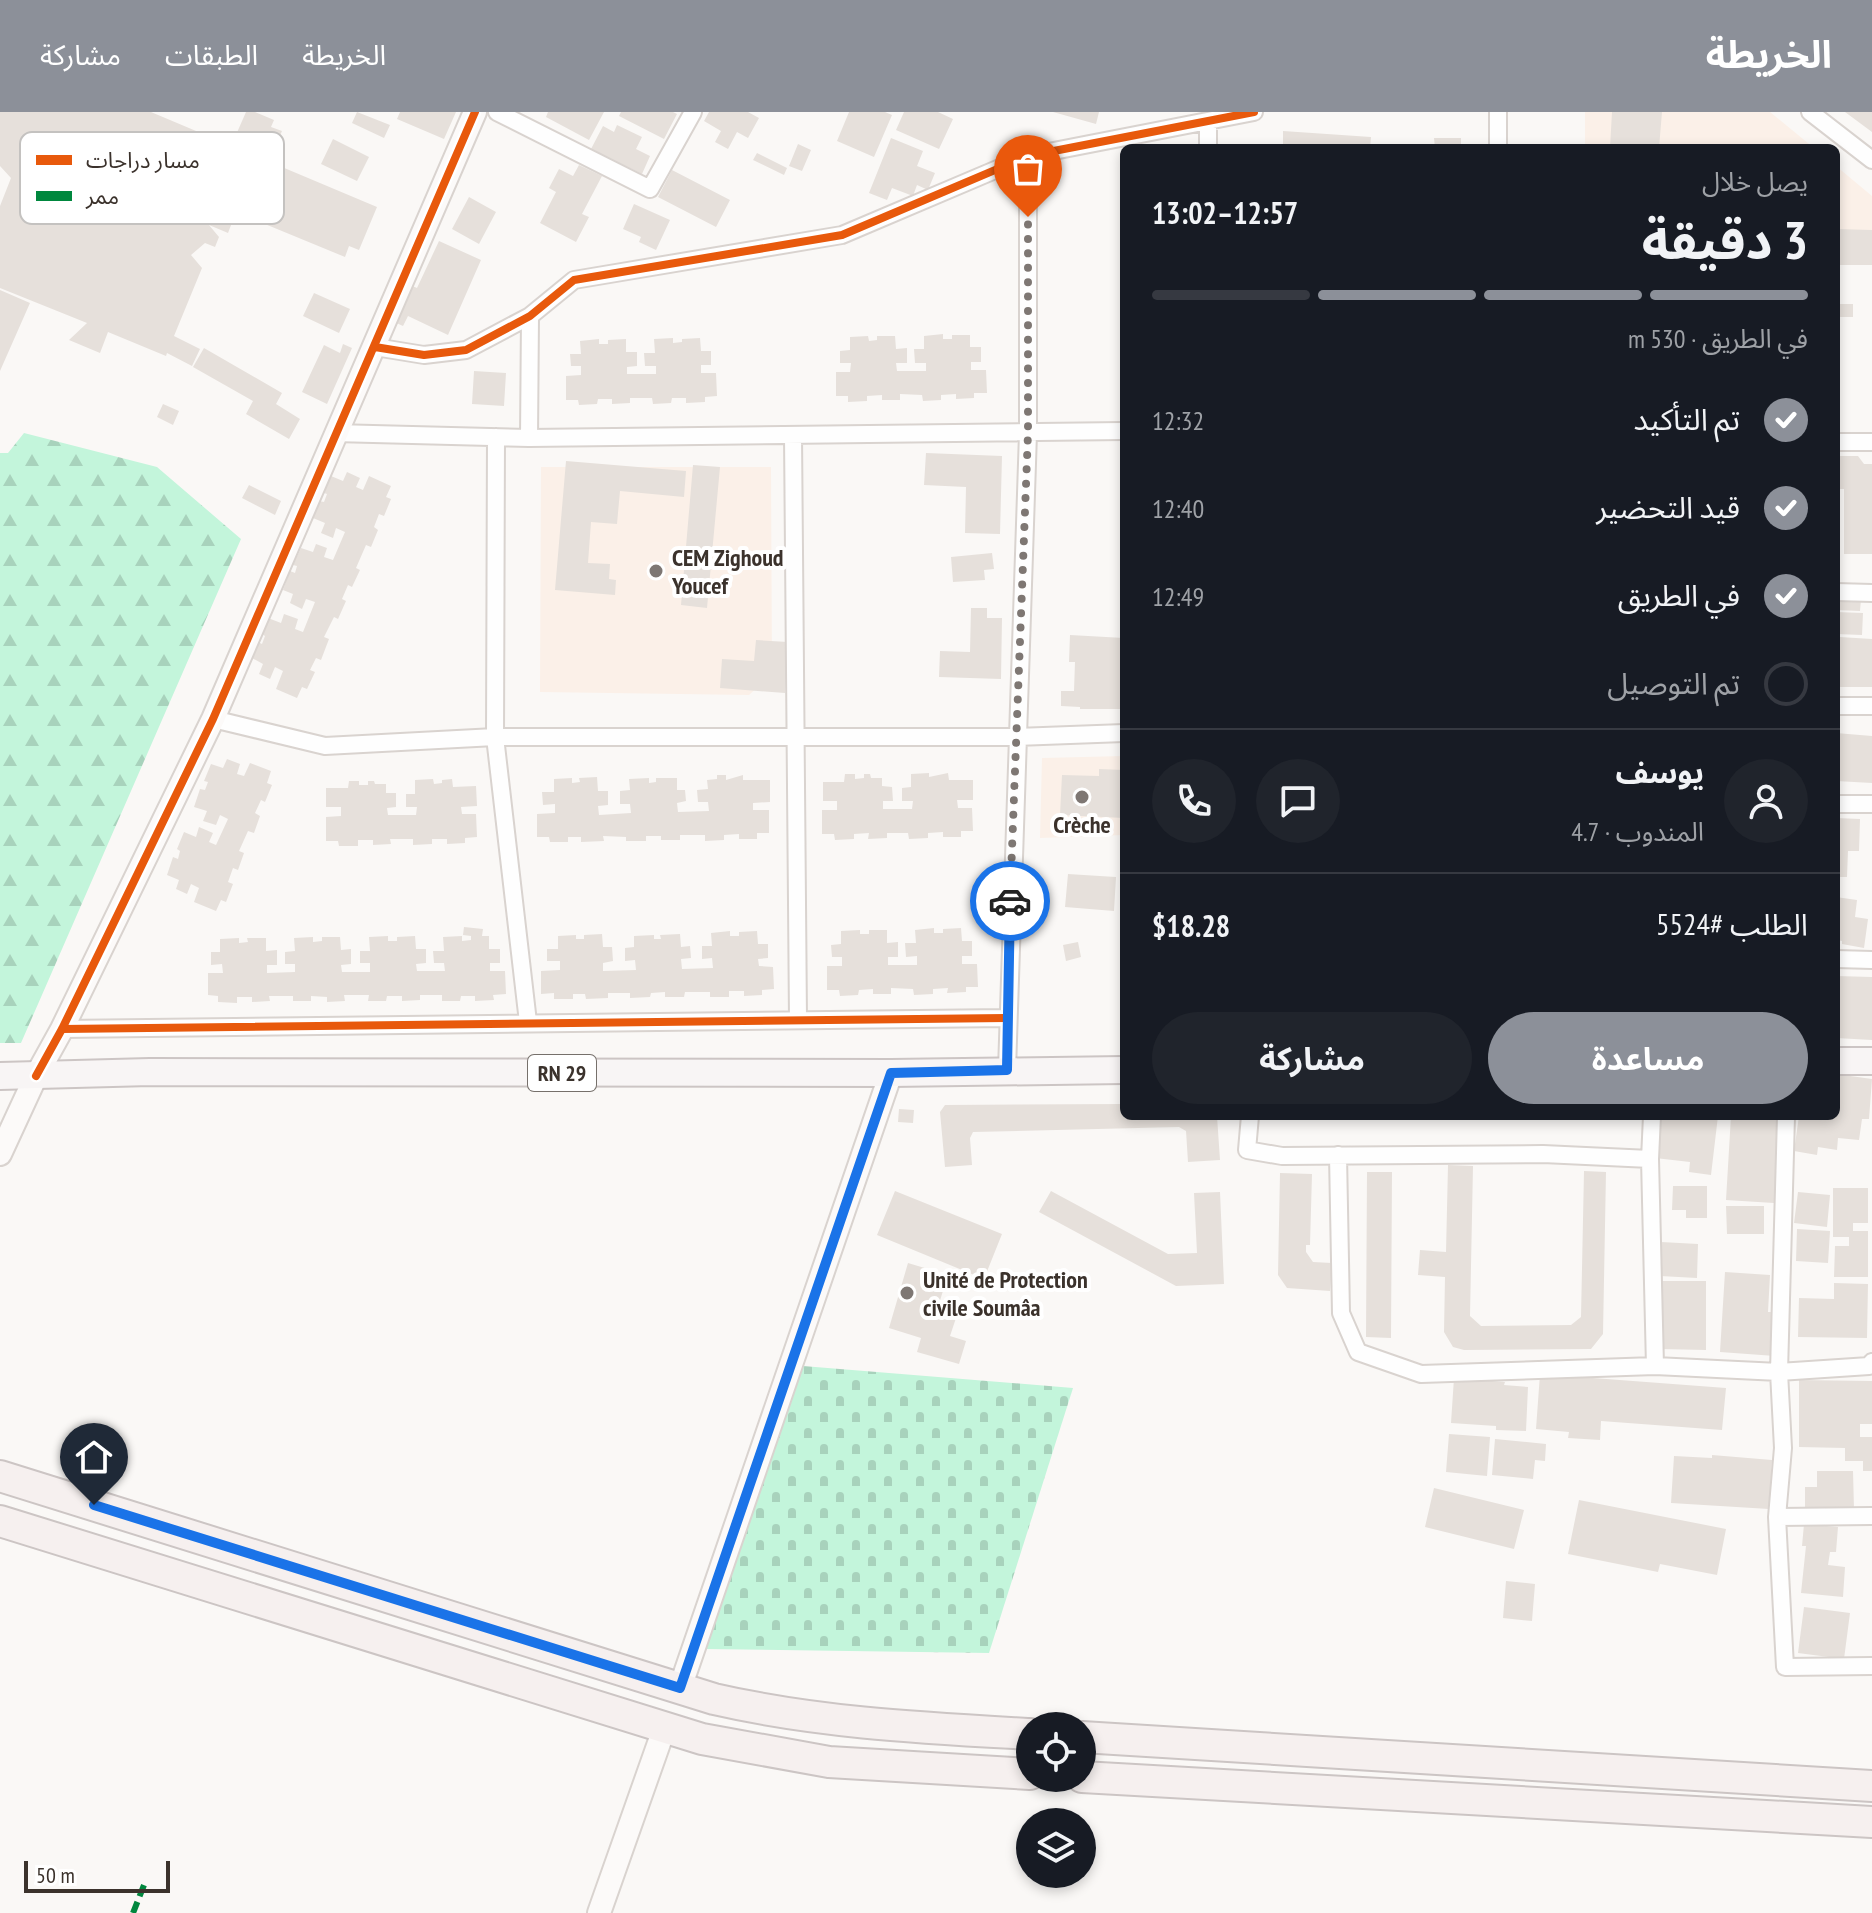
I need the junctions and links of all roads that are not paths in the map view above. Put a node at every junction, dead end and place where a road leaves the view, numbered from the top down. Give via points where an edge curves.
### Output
1 (475, 112) edge
2 (497, 112) edge
3 (693, 112) edge
4 (1254, 112) edge
5 (1498, 112) edge
6 (1810, 112) edge
7 (1208, 121) junction
8 (1208, 144) edge
9 (1498, 144) edge
10 (1028, 156) junction
11 (1872, 160) edge
12 (530, 316) junction
13 (375, 347) junction
14 (1120, 431) edge
15 (334, 433) junction
16 (1028, 433) junction
17 (793, 435) junction
18 (496, 437) junction
19 (529, 438) junction
20 (1840, 442) edge
21 (1872, 442) edge
22 (1840, 592) edge
23 (1872, 593) edge
24 (1840, 706) edge
25 (1872, 706) edge
26 (213, 719) junction
27 (1120, 733) edge
28 (797, 736) junction
29 (495, 737) junction
30 (1016, 737) junction
31 (1840, 804) edge
32 (1872, 804) edge
33 (1840, 959) edge
34 (1872, 960) edge
35 (1006, 1018) junction
36 (798, 1020) junction
37 (528, 1022) junction
38 (62, 1029) junction
39 (1840, 1061) edge
40 (1872, 1061) edge
41 (1007, 1070) junction
42 (1120, 1070) edge
43 (891, 1073) junction
44 (0, 1076) edge
45 (36, 1076) junction
46 (1250, 1120) edge
47 (1652, 1120) edge
48 (1786, 1120) edge
49 (0, 1154) edge
50 (1338, 1155) junction
51 (1650, 1159) junction
52 (1872, 1362) edge
53 (1655, 1366) junction
54 (1779, 1372) junction
55 (0, 1476) edge
56 (1872, 1516) edge
57 (1777, 1517) junction
58 (0, 1521) edge
59 (1872, 1666) edge
60 (680, 1688) junction
61 (664, 1729) junction
62 (1016, 1733) edge
63 (1096, 1738) edge
64 (1016, 1773) edge
65 (1096, 1778) edge
66 (1872, 1786) edge
67 (1872, 1822) edge
68 (599, 1913) edge

1 - 13 street
2 - 3 street via 650,189
4 - 7 street
5 - 9 street
6 - 11 street
7 - 8 street
7 - 10 street
10 - 12 street via 842,235 574,280
10 - 16 street
12 - 13 street via 466,350 424,355
12 - 19 street
13 - 15 street
14 - 16 street
15 - 18 street
15 - 26 street
16 - 17 street
16 - 30 street
17 - 19 street
17 - 28 street
18 - 19 street
18 - 29 street
20 - 21 street
22 - 23 street
24 - 25 street
26 - 29 street via 325,746
26 - 38 street
27 - 30 street
28 - 29 street
28 - 30 street
28 - 36 street
29 - 37 street
30 - 35 street
31 - 32 street
33 - 34 street
35 - 36 street
35 - 41 street
36 - 37 street
37 - 38 street
38 - 45 street
39 - 40 main road
41 - 42 main road, RN 29
41 - 43 main road, RN 29
43 - 45 main road, RN 29
43 - 60 street
44 - 45 main road, RN 29
45 - 49 street
46 - 50 street via 1247,1150 1282,1156
47 - 51 street
48 - 54 street
50 - 51 street
50 - 53 street via 1341,1313 1358,1352 1421,1374
51 - 53 street
52 - 54 street
53 - 54 street
54 - 57 street via 1783,1448
55 - 60 highway
56 - 57 street
57 - 59 street via 1785,1667
58 - 61 highway
60 - 62 highway via 800,1716
61 - 64 highway via 829,1762
61 - 68 street
63 - 66 highway
65 - 67 highway

